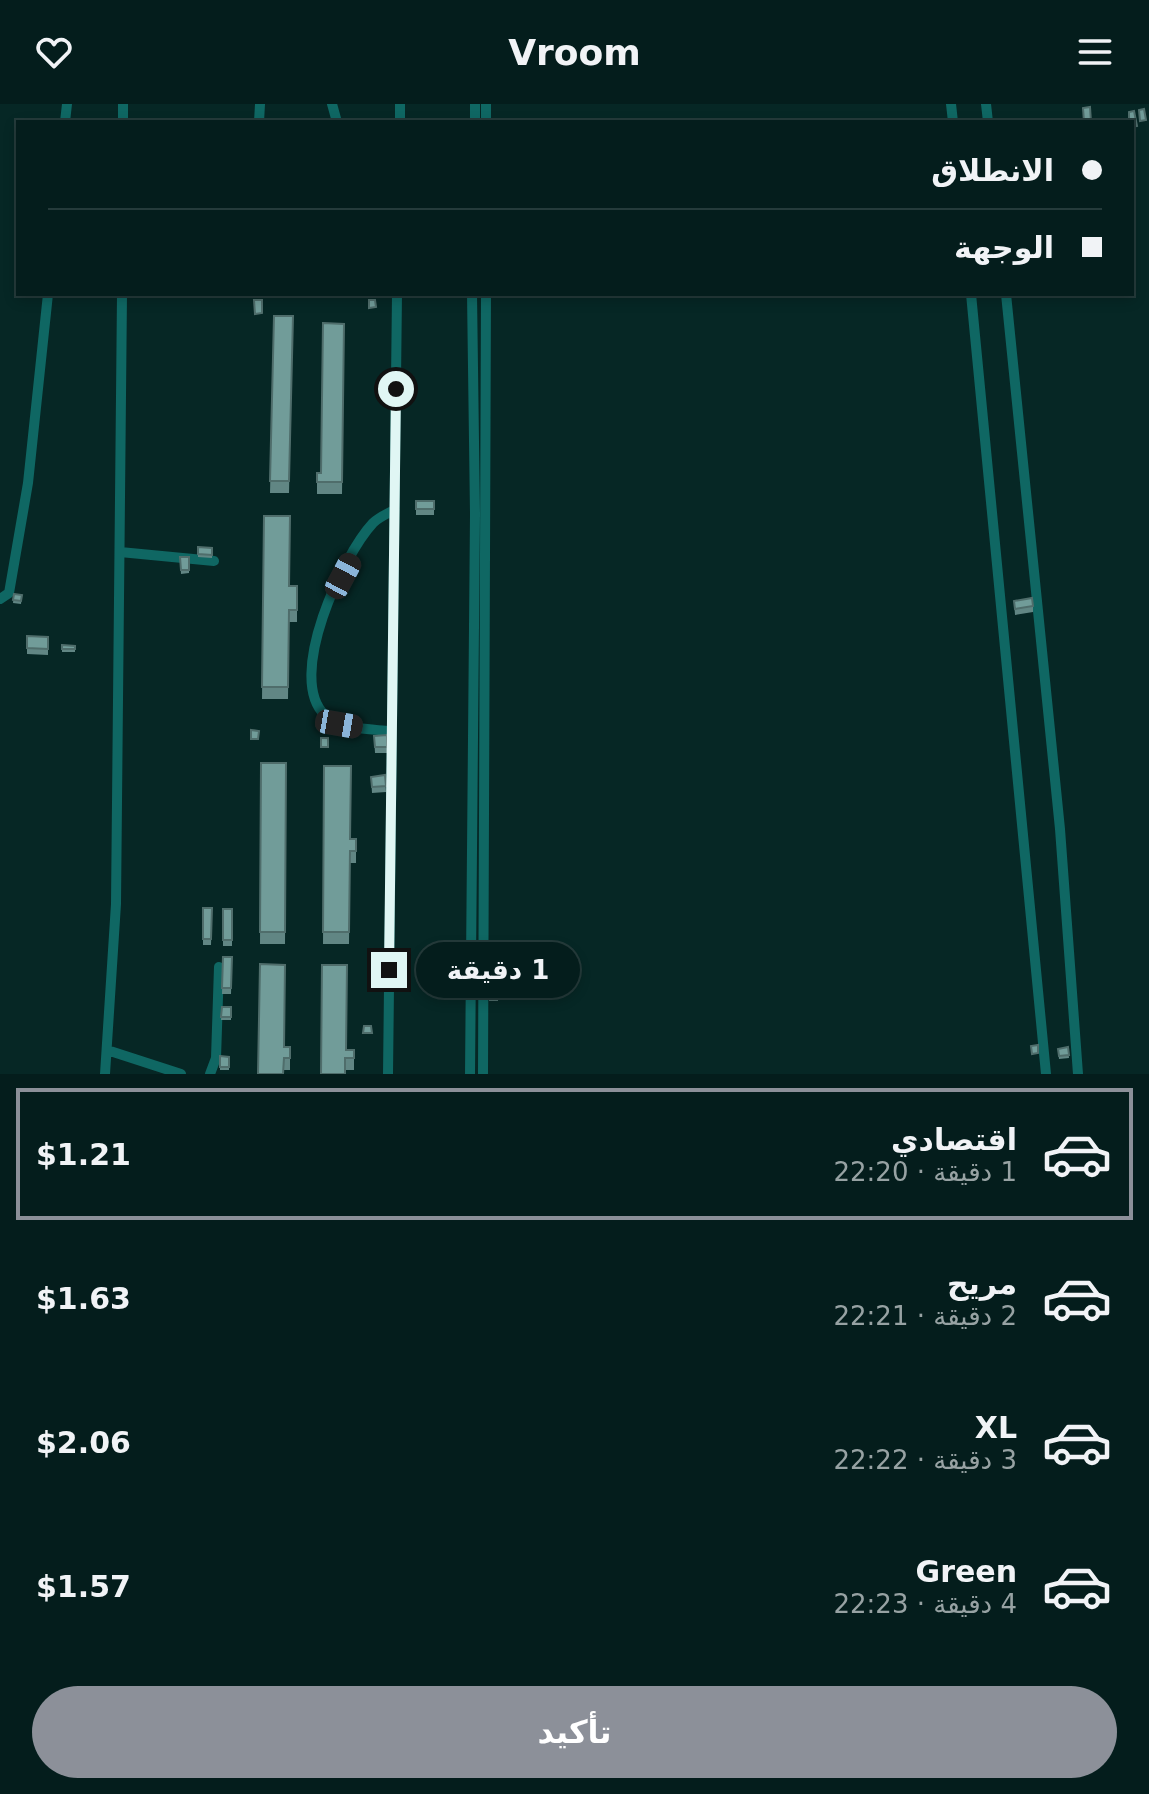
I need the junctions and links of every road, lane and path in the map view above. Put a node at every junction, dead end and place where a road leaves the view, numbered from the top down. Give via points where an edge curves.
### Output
1 (48, 296) edge
2 (122, 296) edge
3 (395, 296) edge
4 (472, 296) edge
5 (486, 296) edge
6 (971, 296) edge
7 (1006, 296) edge
8 (394, 510) junction
9 (120, 552) junction
10 (214, 561) dead end
11 (0, 599) edge
12 (390, 731) junction
13 (219, 967) edge
14 (107, 1050) junction
15 (105, 1074) edge
16 (181, 1074) edge
17 (210, 1074) edge
18 (388, 1074) edge
19 (470, 1074) edge
20 (483, 1074) edge
21 (1046, 1074) edge
22 (1078, 1074) edge

1 - 11 street via 18,544 9,593
2 - 9 street
3 - 8 street
4 - 19 street
5 - 20 street
6 - 21 street
7 - 22 street via 1060,829
8 - 12 street
8 - 12 street via 367,530 343,576 319,628 310,673 327,718
9 - 10 street
9 - 14 street via 116,904
12 - 18 street
13 - 17 street via 216,1058
14 - 15 street
14 - 16 street

